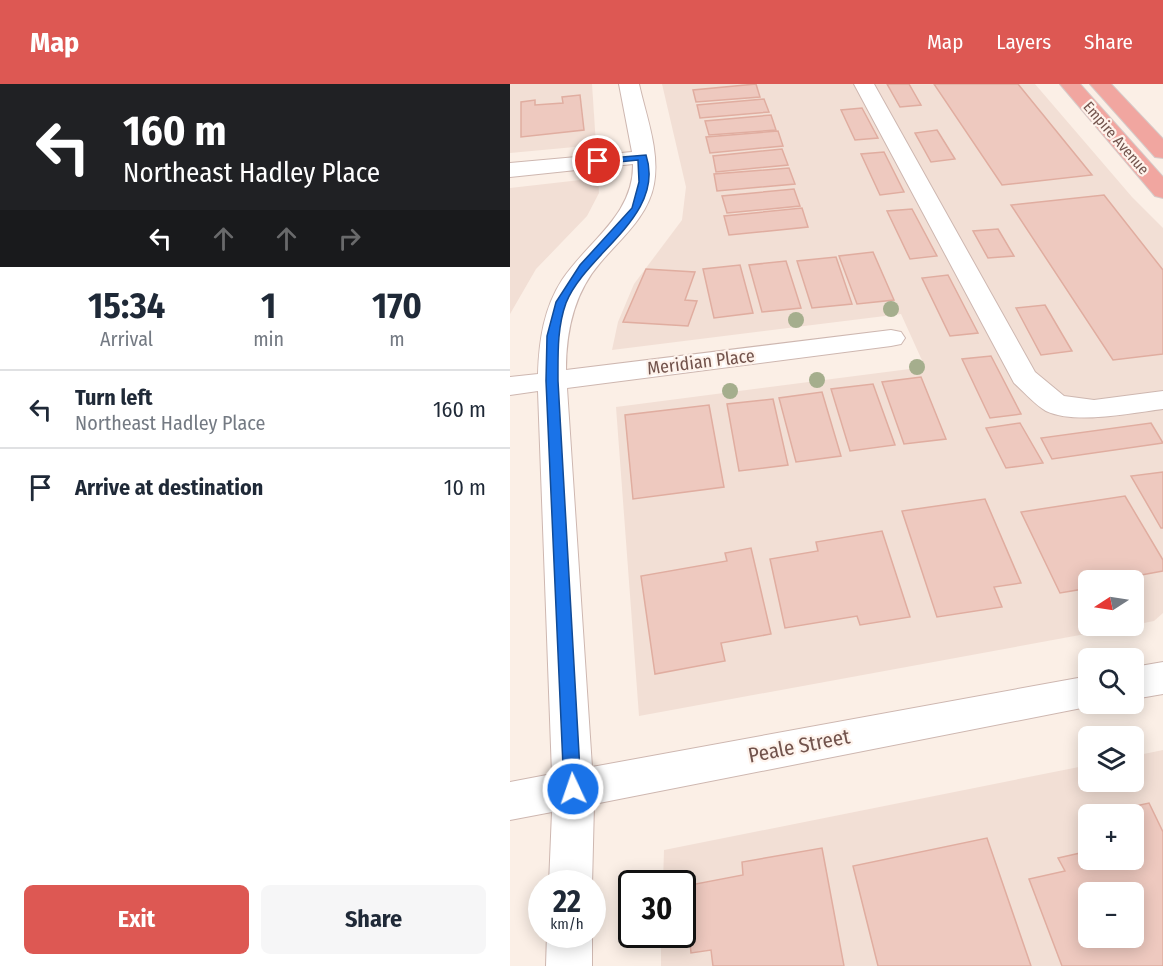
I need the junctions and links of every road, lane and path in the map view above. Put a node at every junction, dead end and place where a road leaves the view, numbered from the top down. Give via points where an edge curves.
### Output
1 (628, 84) edge
2 (864, 84) edge
3 (1070, 84) edge
4 (1100, 84) edge
5 (1163, 152) edge
6 (643, 157) junction
7 (510, 170) edge
8 (1163, 192) edge
9 (891, 338) dead end
10 (552, 381) junction
11 (510, 386) edge
12 (1163, 400) edge
13 (1163, 678) edge
14 (1144, 681) edge
15 (1078, 694) edge
16 (573, 789) junction
17 (510, 801) edge
18 (571, 870) edge
19 (570, 948) edge
20 (569, 966) edge

1 - 6 street
2 - 12 street via 1024,376 1056,404 1094,409
3 - 8 highway, Empire Avenue
4 - 5 highway, Empire Avenue
6 - 7 street
6 - 10 street via 644,182 636,208 583,267 561,302 552,336
9 - 10 street, Meridian Place
10 - 11 street, Meridian Place
10 - 16 street
13 - 14 street
15 - 16 street, Peale Street
16 - 17 street, Peale Street
16 - 18 street
19 - 20 street

